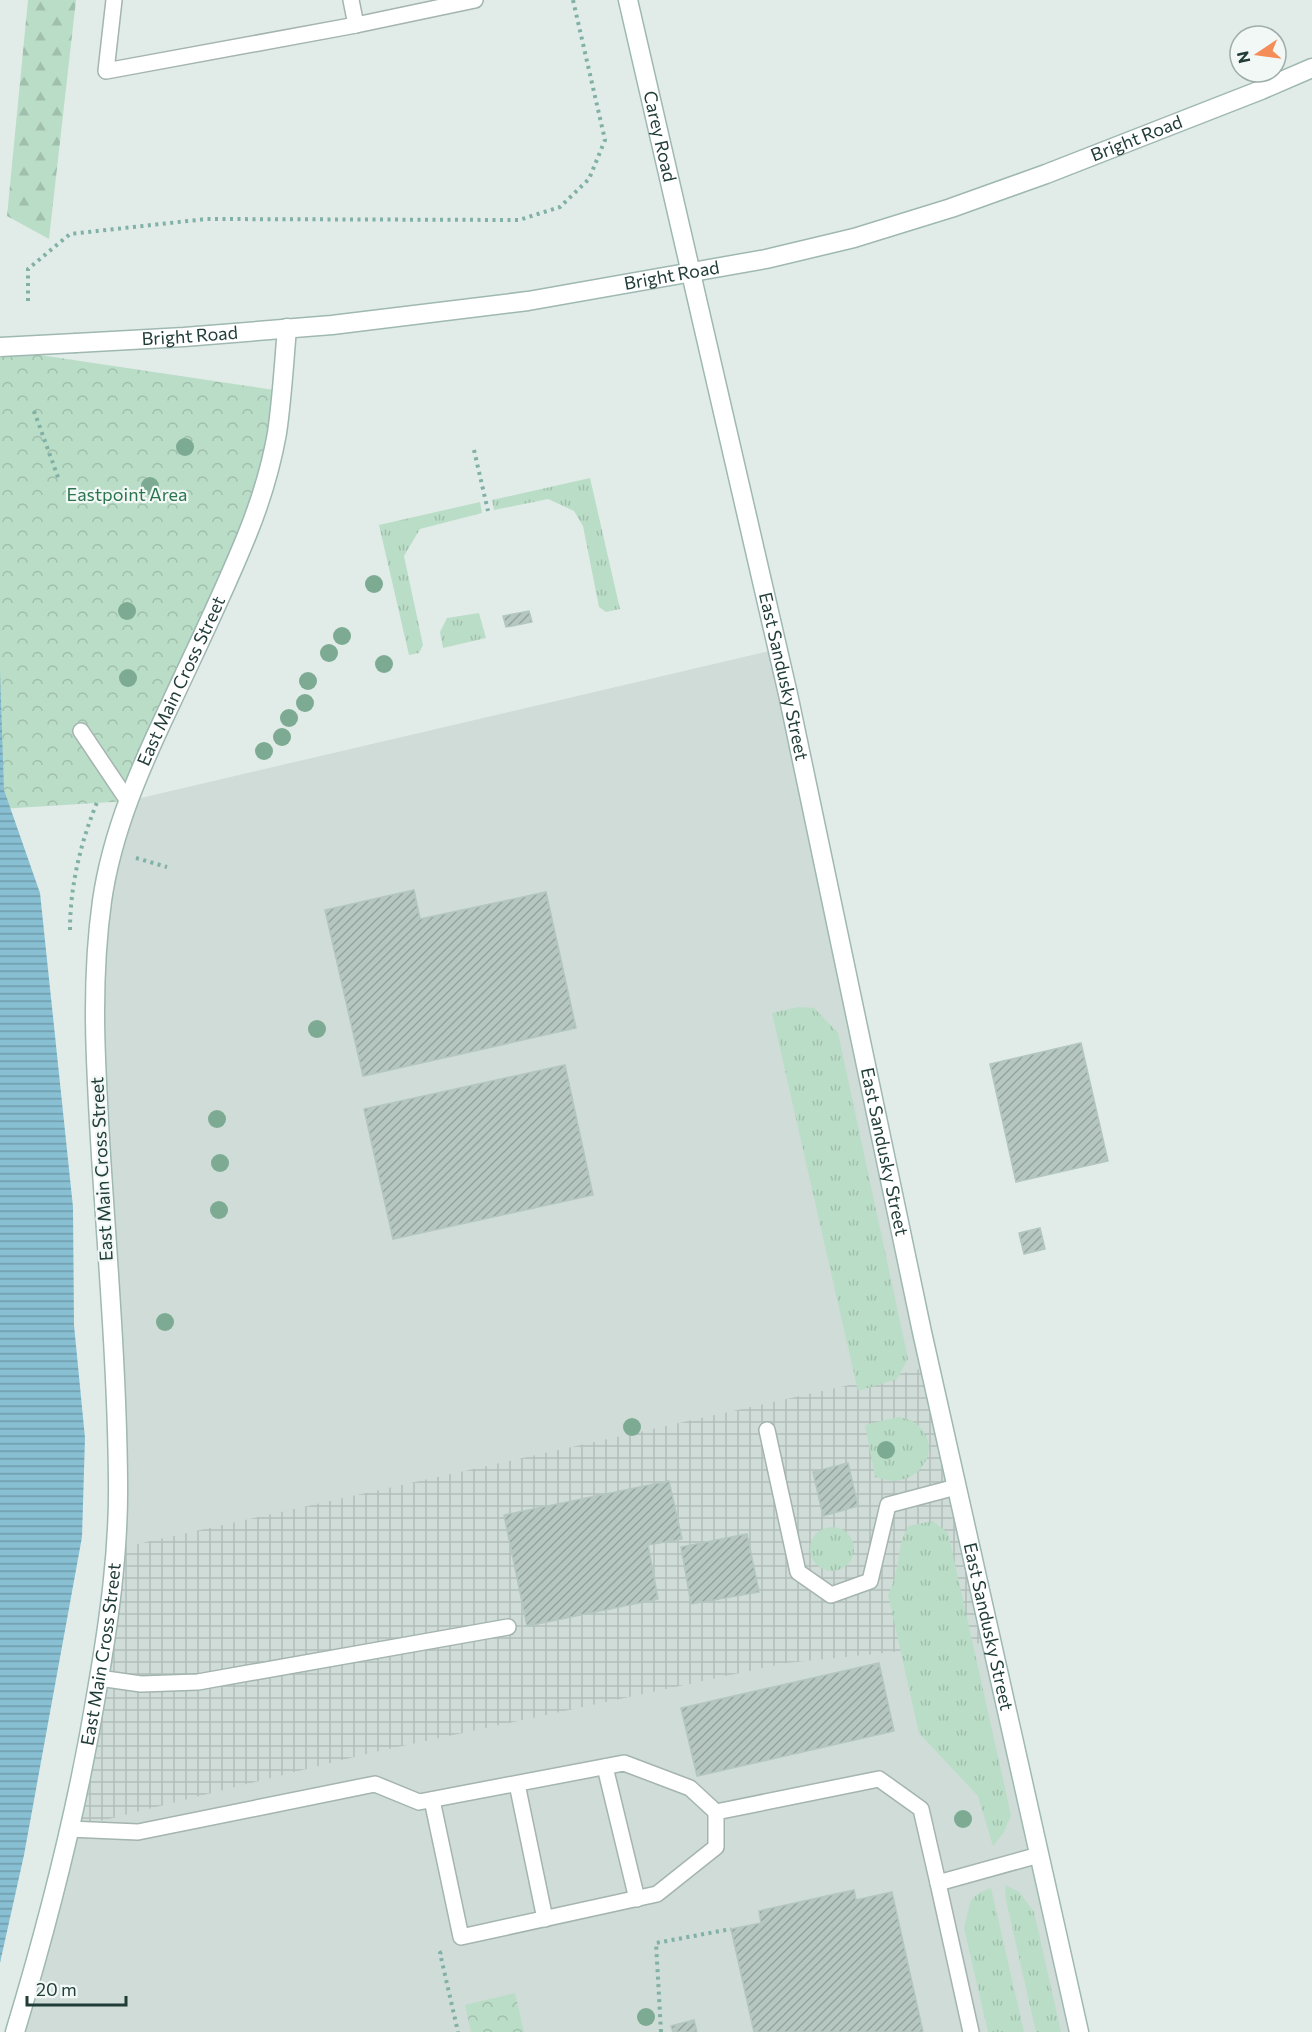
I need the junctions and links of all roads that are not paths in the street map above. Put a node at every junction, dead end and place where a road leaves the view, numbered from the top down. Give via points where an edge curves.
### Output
1 (114, 0) edge
2 (351, 0) edge
3 (475, 0) edge
4 (628, 0) edge
5 (356, 25) junction
6 (1312, 68) edge
7 (692, 271) junction
8 (287, 328) junction
9 (0, 347) edge
10 (81, 731) dead end
11 (128, 801) junction
12 (767, 1430) dead end
13 (956, 1487) junction
14 (508, 1627) dead end
15 (99, 1678) junction
16 (605, 1767) junction
17 (517, 1784) junction
18 (432, 1800) junction
19 (716, 1812) junction
20 (69, 1829) junction
21 (1039, 1855) junction
22 (938, 1883) junction
23 (637, 1899) junction
24 (545, 1919) junction
25 (15, 2032) edge
26 (971, 2032) edge
27 (1079, 2032) edge

1 - 5 lane via 105,71
2 - 5 lane
3 - 5 lane
4 - 7 main road, Carey Road
6 - 7 main road, Bright Road via 951,208 832,243
7 - 8 main road, Bright Road via 528,301
7 - 13 main road, East Sandusky Street via 788,694
8 - 9 main road, Bright Road, bridge
8 - 11 main road, East Main Cross Street via 277,435 249,531
10 - 11 lane
11 - 15 main road, East Main Cross Street via 103,895 94,992 118,1485 114,1560
12 - 13 lane via 798,1572 831,1595 870,1581 888,1505
13 - 21 main road, East Sandusky Street
14 - 15 lane via 198,1682 141,1684
15 - 20 main road, East Main Cross Street
16 - 17 lane
16 - 19 lane via 624,1763 690,1788
16 - 23 lane
17 - 18 lane
17 - 24 lane
18 - 20 lane via 419,1803 375,1784 138,1832
18 - 24 lane via 461,1937
19 - 22 lane via 879,1779 921,1809
19 - 23 lane via 716,1847 657,1894
20 - 25 main road, East Main Cross Street
21 - 22 lane
21 - 27 main road, East Sandusky Street
22 - 26 lane
23 - 24 lane

